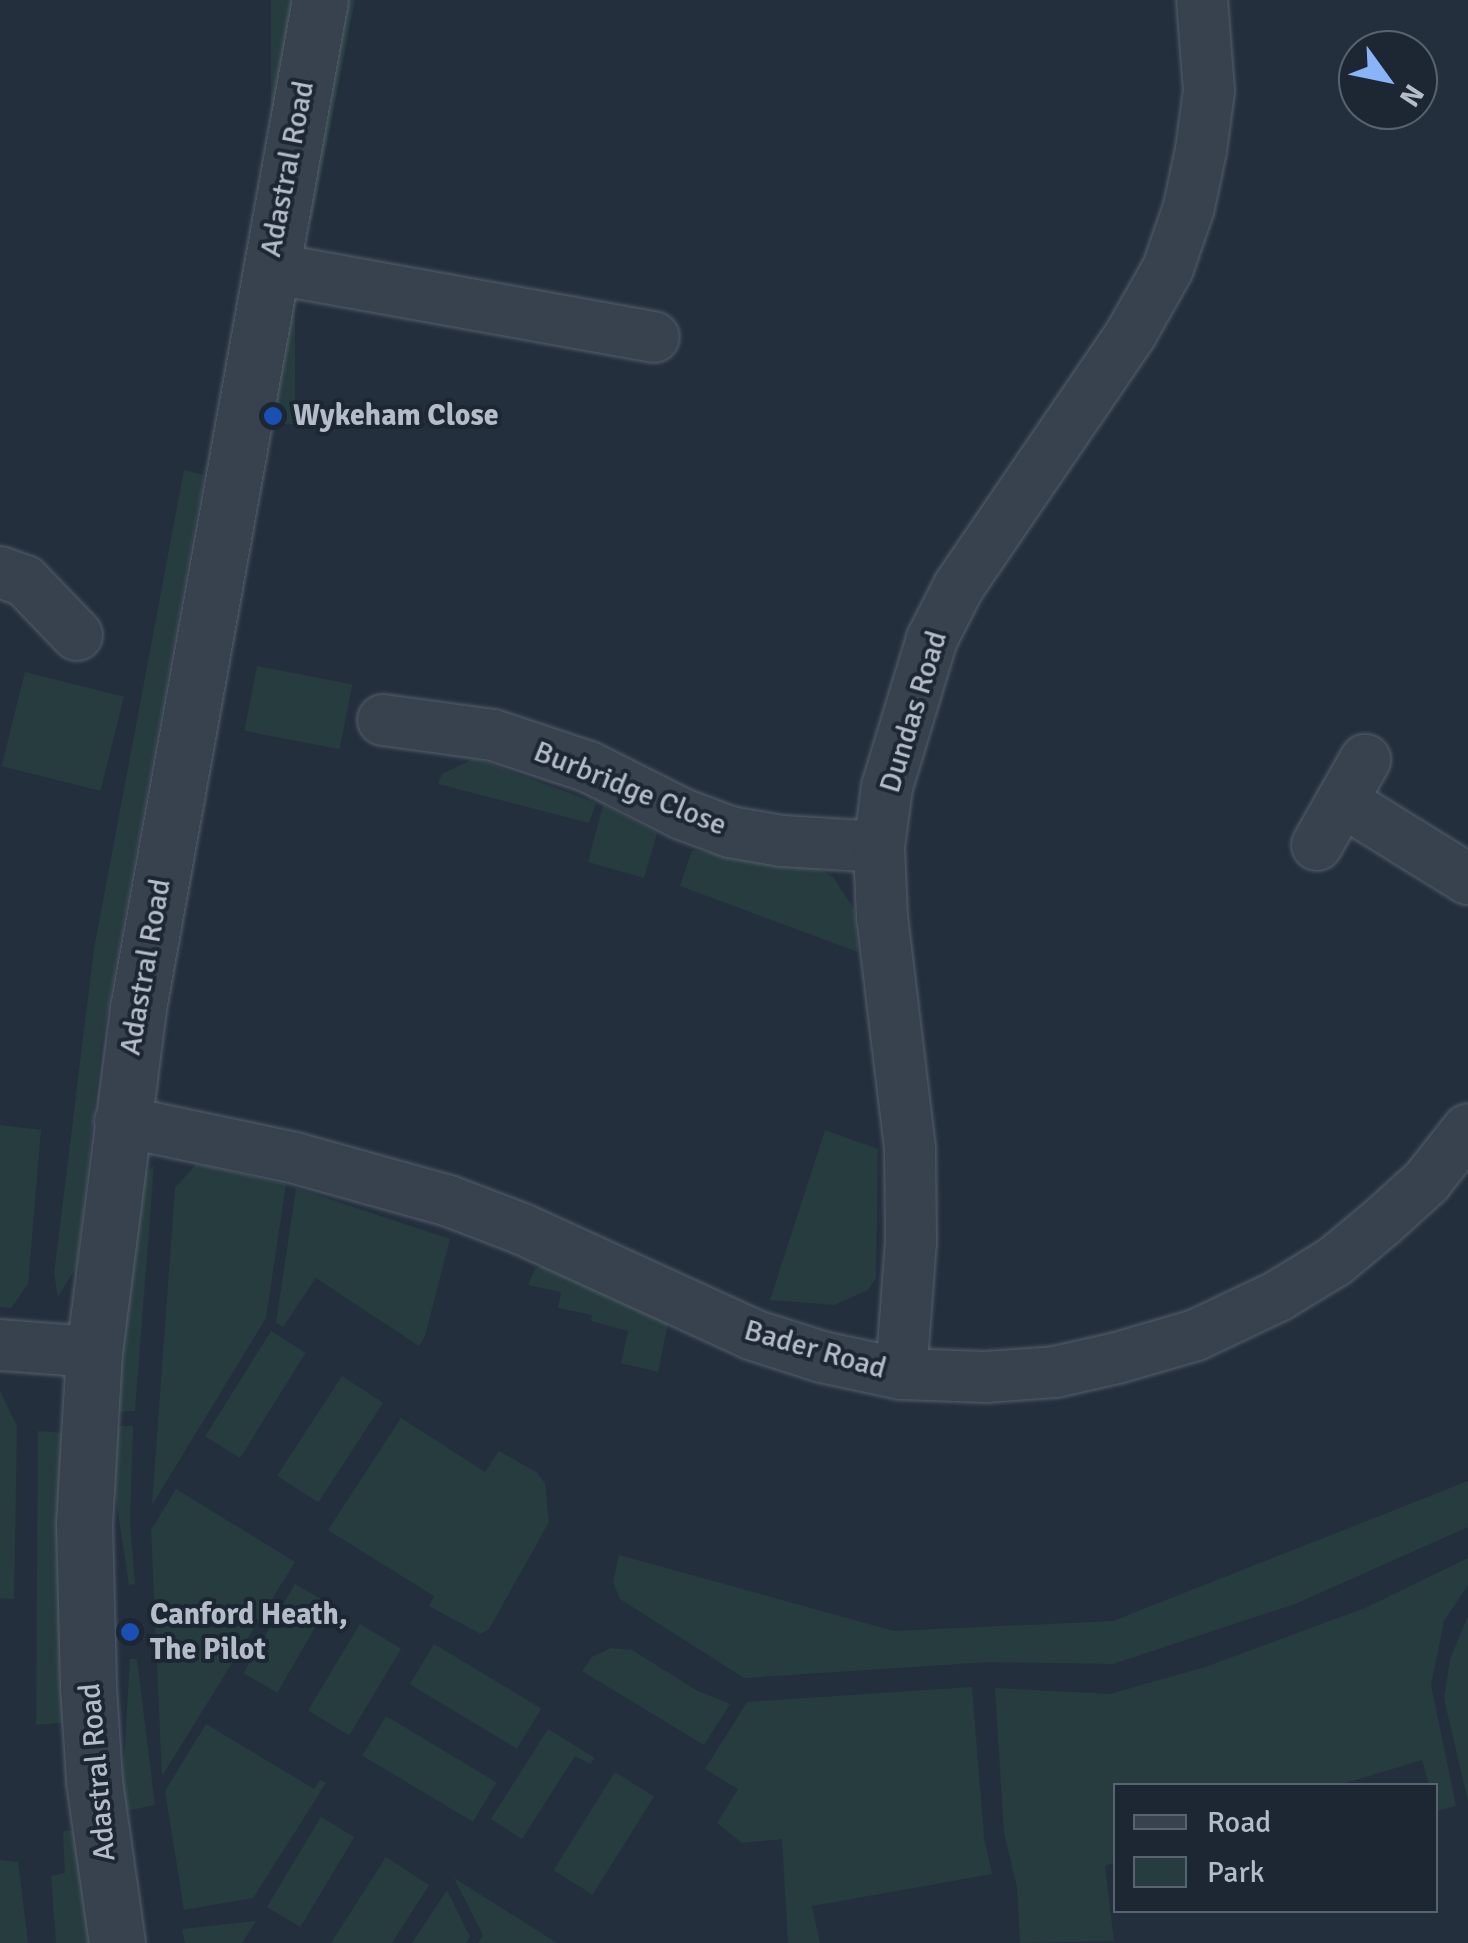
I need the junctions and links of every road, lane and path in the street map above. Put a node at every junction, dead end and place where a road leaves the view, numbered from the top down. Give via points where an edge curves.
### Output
1 (320, 0) edge
2 (1202, 0) edge
3 (270, 268) junction
4 (654, 338) dead end
5 (0, 572) edge
6 (77, 635) dead end
7 (383, 720) dead end
8 (1317, 845) dead end
9 (879, 847) junction
10 (1468, 879) edge
11 (120, 1121) junction
12 (1468, 1129) edge
13 (0, 1345) edge
14 (94, 1352) junction
15 (901, 1374) junction
16 (117, 1943) edge

1 - 3 street, Adastral Road
2 - 9 street, Dundas Road via 1209,91 1204,131 1189,208 1168,268 932,639 887,786
3 - 4 street
3 - 11 street, Adastral Road
5 - 6 street via 25,580
7 - 9 street, Burbridge Close via 493,734 590,767 730,832
8 - 10 street via 1354,781
9 - 15 street, Dundas Road via 889,998 910,1148
11 - 14 street, Adastral Road
11 - 15 street, Bader Road via 296,1158 449,1201 753,1336
12 - 15 street, Bader Road via 1426,1181 1334,1262 1196,1335 1055,1372 986,1378
13 - 14 street
14 - 16 street, Adastral Road via 84,1524 88,1685

